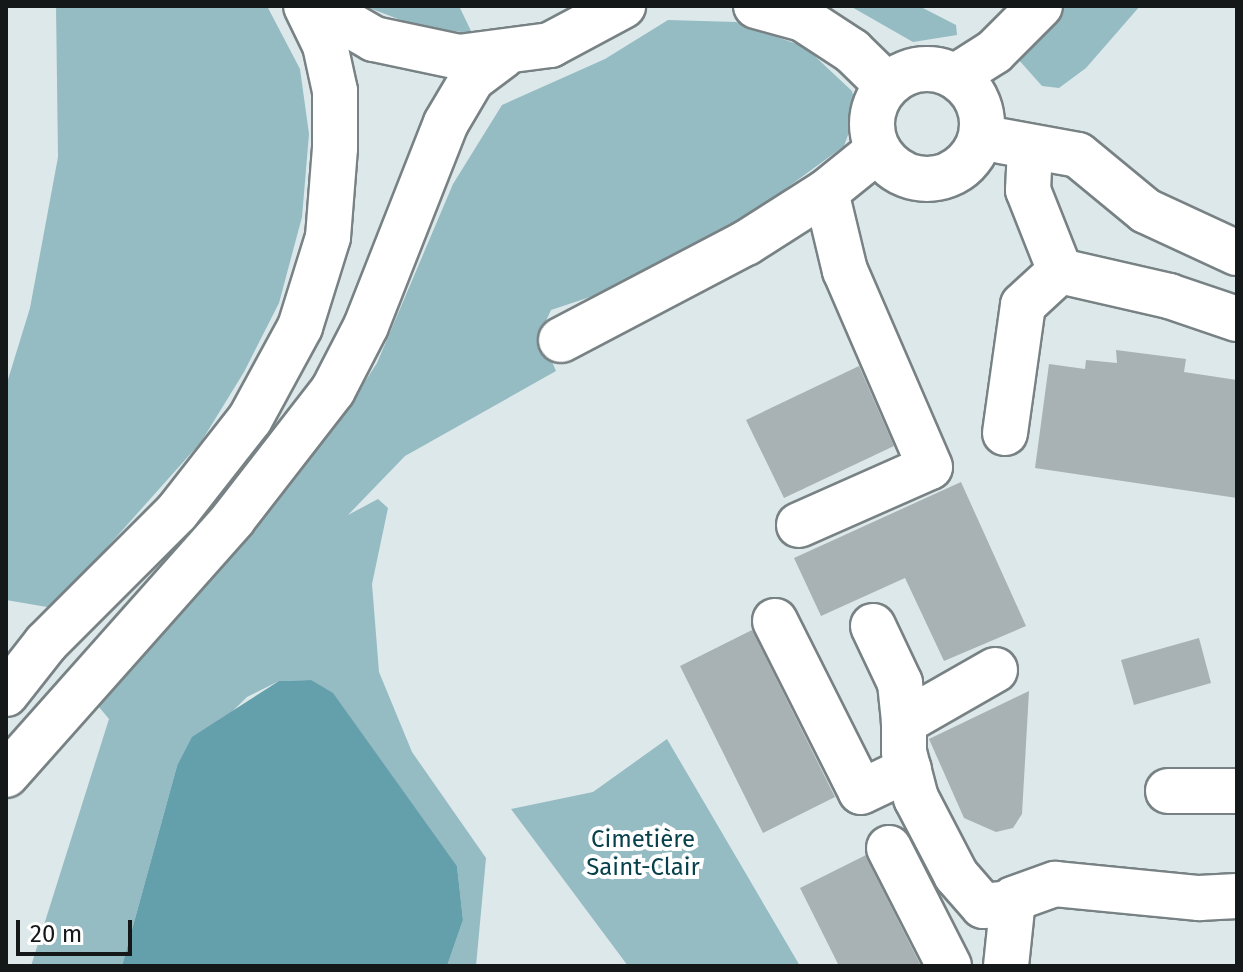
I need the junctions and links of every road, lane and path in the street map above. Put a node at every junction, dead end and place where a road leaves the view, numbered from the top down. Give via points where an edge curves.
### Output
1 (306, 6) edge
2 (317, 6) edge
3 (623, 6) edge
4 (756, 6) edge
5 (1040, 6) edge
6 (798, 13) edge
7 (502, 56) junction
8 (956, 76) junction
9 (887, 85) junction
10 (983, 128) junction
11 (1030, 148) junction
12 (878, 150) junction
13 (826, 192) junction
14 (1237, 253) edge
15 (1060, 271) junction
16 (1237, 319) edge
17 (561, 340) dead end
18 (1005, 433) dead end
19 (799, 525) dead end
20 (775, 621) dead end
21 (873, 626) dead end
22 (995, 670) dead end
23 (6, 694) edge
24 (904, 722) junction
25 (909, 769) junction
26 (6, 775) edge
27 (1168, 791) dead end
28 (1237, 791) edge
29 (889, 848) dead end
30 (1237, 896) edge
31 (1013, 903) junction
32 (949, 966) edge
33 (1006, 966) edge

1 - 23 main road via 325,45 335,91 335,148 328,237 300,327 250,419 177,512 46,643
2 - 7 main road via 374,39 416,52
3 - 7 main road via 550,45
4 - 6 main road
5 - 8 main road via 994,52
6 - 9 main road via 852,51
7 - 26 main road via 472,79 446,123 366,326 333,390 233,519
8 - 9 main road via 920,68
8 - 10 main road via 977,98
9 - 12 main road via 872,116
10 - 11 main road
10 - 12 main road via 969,161 939,178 904,174
11 - 14 main road via 1078,155 1146,211
11 - 15 main road via 1028,190
12 - 13 main road
13 - 17 main road via 746,243
13 - 19 main road via 845,271 930,467
15 - 16 main road via 1169,296
15 - 18 main road via 1023,305
20 - 25 main road via 861,792
21 - 24 main road via 900,683
22 - 24 main road
24 - 25 main road
25 - 31 main road via 956,875 983,906
27 - 28 main road
29 - 32 main road
30 - 31 main road via 1199,898 1055,884
31 - 33 main road

